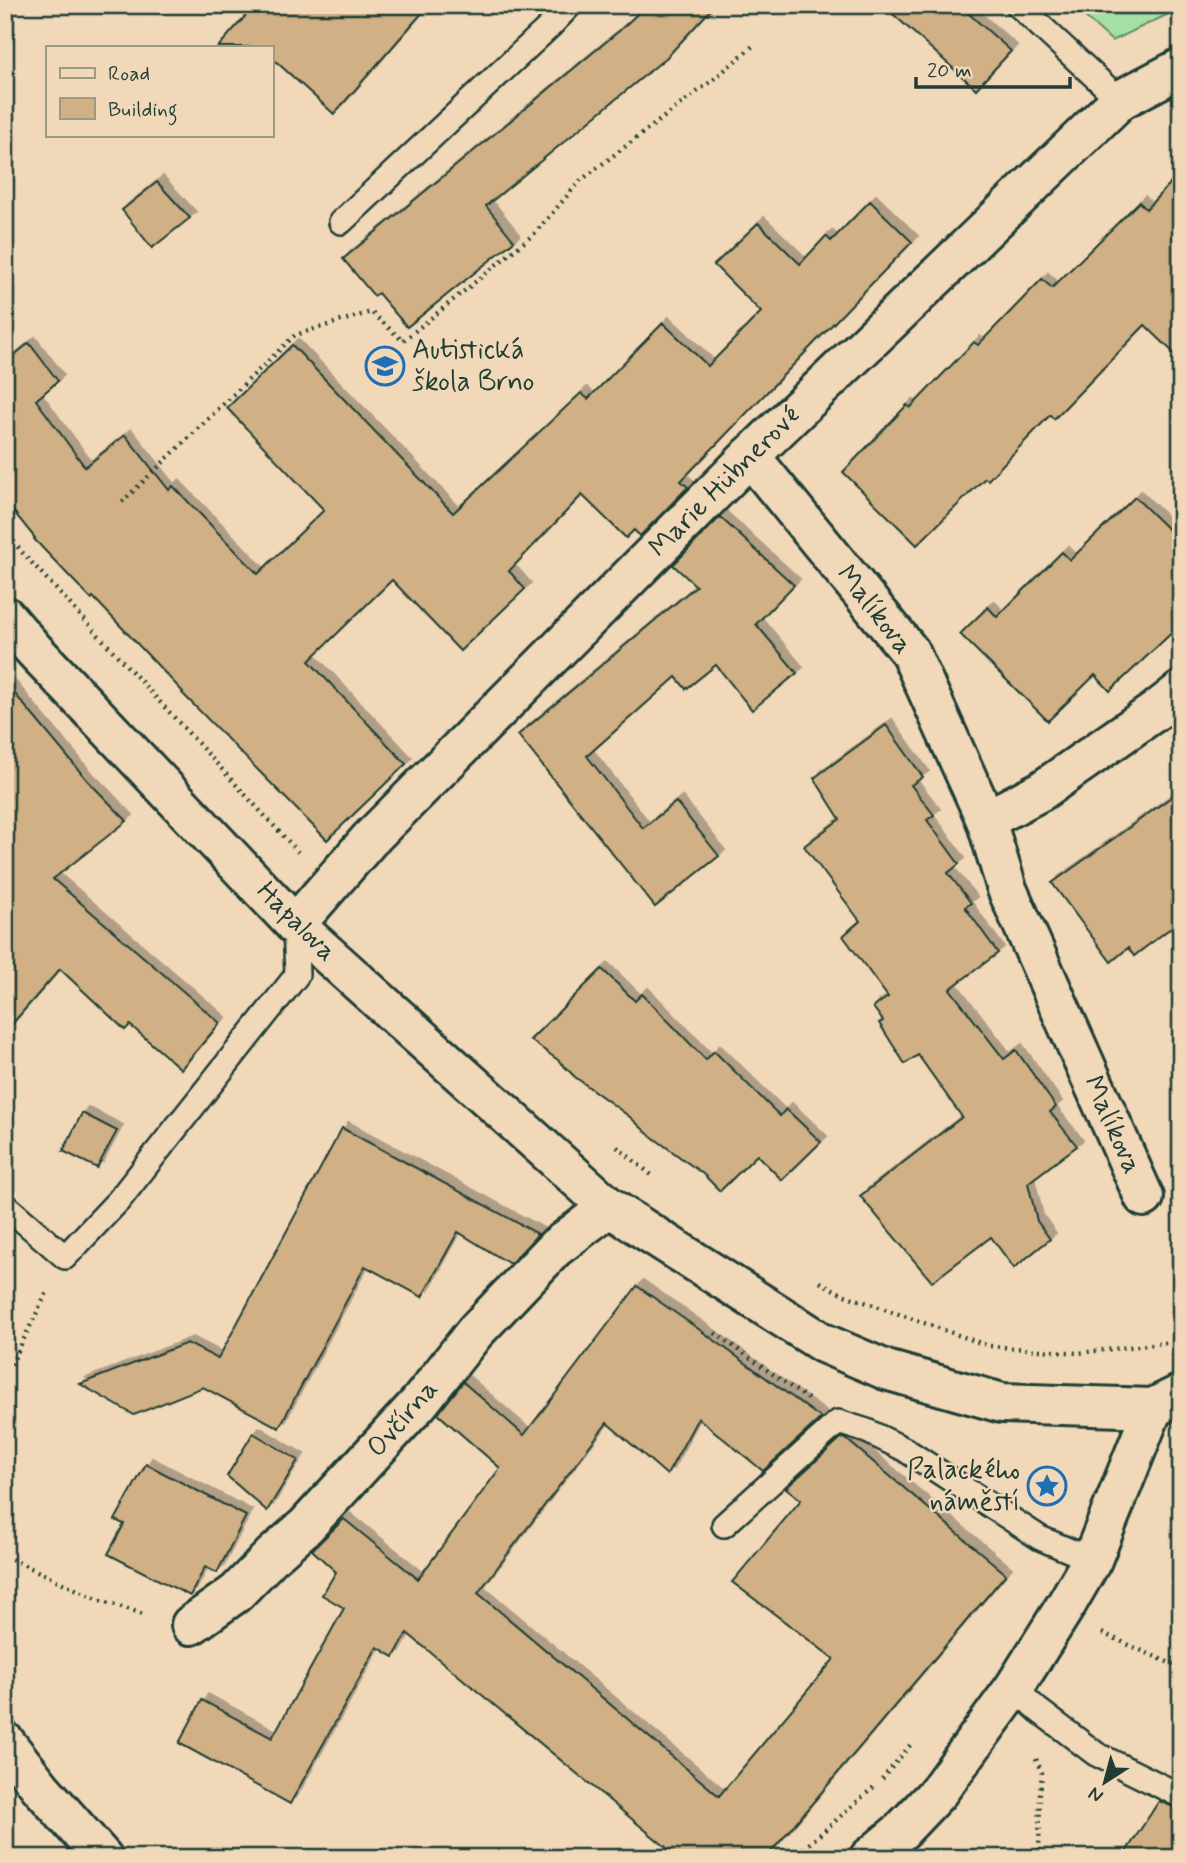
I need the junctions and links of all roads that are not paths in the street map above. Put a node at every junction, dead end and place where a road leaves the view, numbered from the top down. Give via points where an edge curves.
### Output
1 (570, 5) edge
2 (1018, 5) edge
3 (1181, 68) edge
4 (1120, 100) junction
5 (341, 222) dead end
6 (750, 456) junction
7 (5, 615) edge
8 (1181, 691) edge
9 (986, 820) junction
10 (295, 925) junction
11 (1144, 1197) dead end
12 (5, 1205) edge
13 (608, 1207) junction
14 (1167, 1401) edge
15 (724, 1525) dead end
16 (1092, 1560) junction
17 (191, 1625) road end
18 (1014, 1688) junction
19 (5, 1742) edge
20 (1181, 1796) edge
21 (103, 1858) edge
22 (869, 1858) edge

1 - 5 lane
2 - 4 lane
3 - 4 street, Marie Hübnerové
4 - 6 street, Marie Hübnerové
6 - 9 street, Malíkova via 910,652
6 - 10 street, Marie Hübnerové via 369,840
7 - 10 street, Hapalova
8 - 9 street via 1041,791
9 - 11 street, Malíkova via 1007,889
10 - 12 lane via 297,975 119,1200 65,1257
10 - 13 street, Hapalova
13 - 14 street via 822,1343 886,1370 1002,1403
13 - 17 street, Ovčírna via 555,1248 475,1332 419,1403 306,1526 236,1593
14 - 16 street
15 - 16 lane via 838,1422 904,1449 1040,1538
16 - 18 street
18 - 20 lane via 1096,1754
18 - 22 street via 938,1792
19 - 21 street

